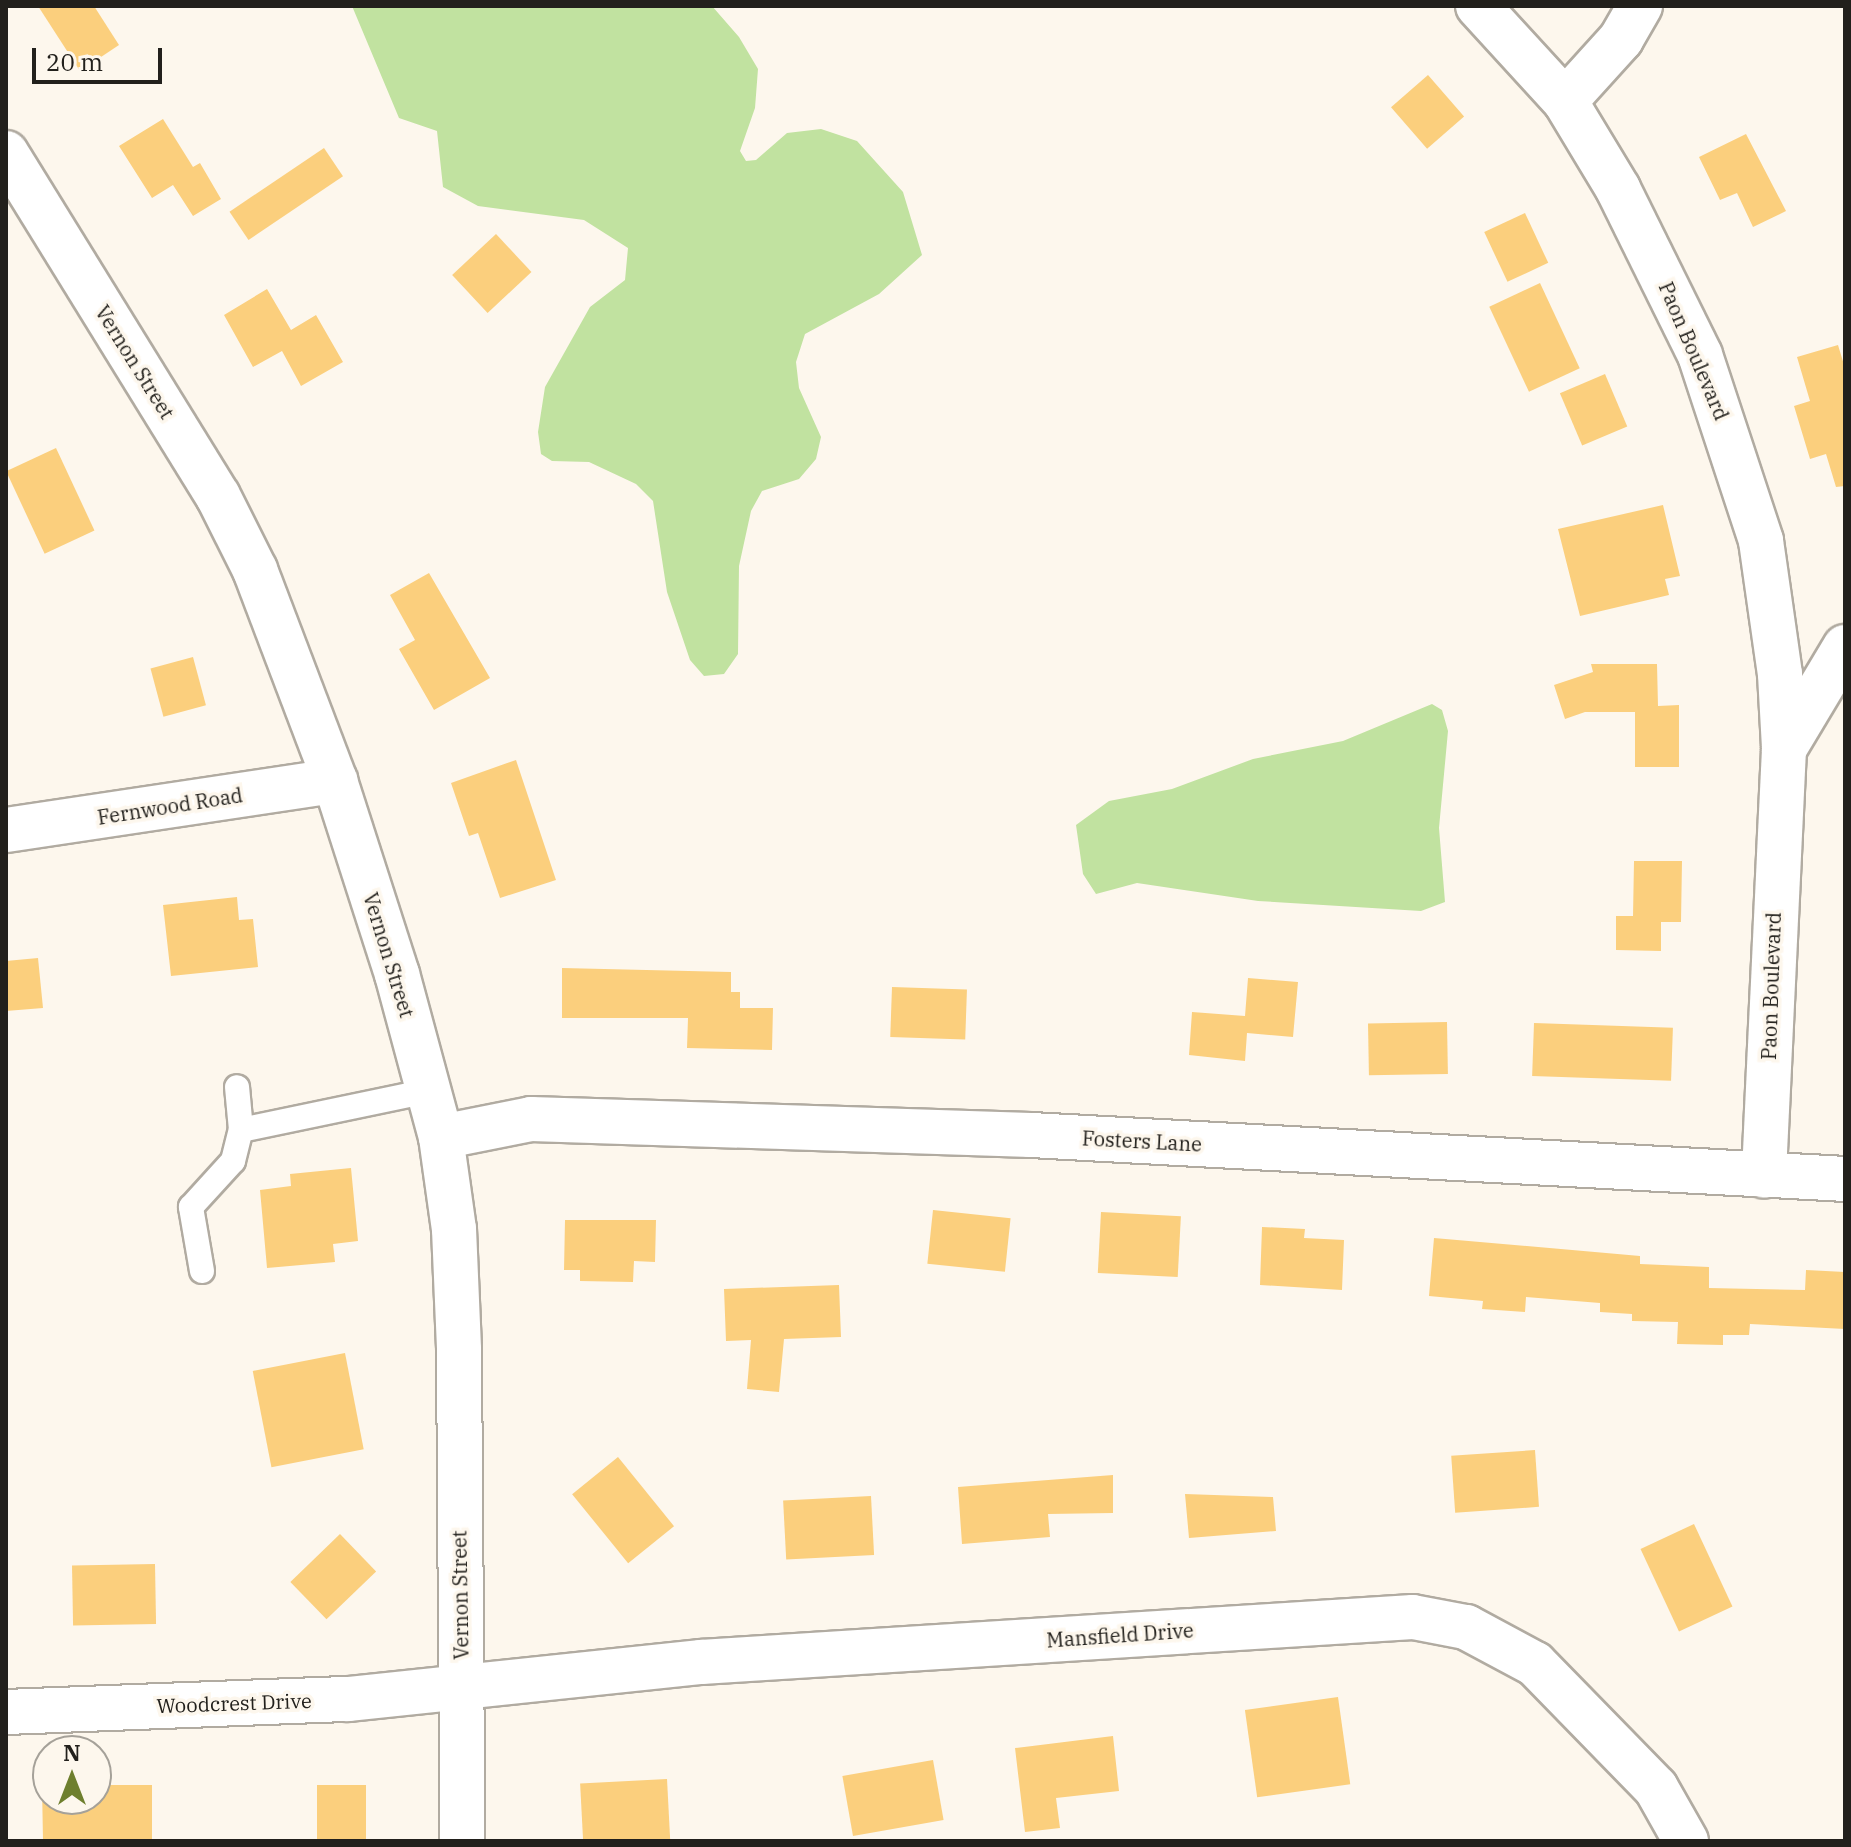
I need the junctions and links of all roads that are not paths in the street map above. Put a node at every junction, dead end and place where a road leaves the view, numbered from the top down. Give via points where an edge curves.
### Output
1 (1478, 6) edge
2 (1640, 6) edge
3 (1565, 101) junction
4 (6, 153) edge
5 (1845, 647) edge
6 (1784, 749) junction
7 (335, 781) junction
8 (6, 830) edge
9 (237, 1087) dead end
10 (428, 1091) junction
11 (241, 1130) junction
12 (441, 1137) junction
13 (1764, 1176) junction
14 (1845, 1179) edge
15 (202, 1271) dead end
16 (461, 1690) junction
17 (6, 1712) edge
18 (462, 1841) edge
19 (1686, 1841) edge

1 - 3 street, Paon Boulevard
2 - 3 street via 1621,39
3 - 6 street, Paon Boulevard via 1659,270 1700,355 1730,438 1768,576
4 - 7 street, Vernon Street via 224,508 287,644
5 - 6 street, Paon Boulevard
6 - 13 street, Paon Boulevard
7 - 8 street, Fernwood Road
7 - 10 street, Vernon Street
9 - 11 lane
10 - 11 lane
10 - 12 street, Vernon Street
11 - 15 lane via 233,1161 191,1207
12 - 13 street, Fosters Lane via 516,1120 547,1119 1077,1137
12 - 16 street, Vernon Street via 457,1285
13 - 14 street, Fosters Lane
16 - 17 street, Woodcrest Drive
16 - 18 street, Vernon Street
16 - 19 street, Mansfield Drive via 701,1662 1387,1617 1440,1620 1490,1637 1535,1664 1656,1788

